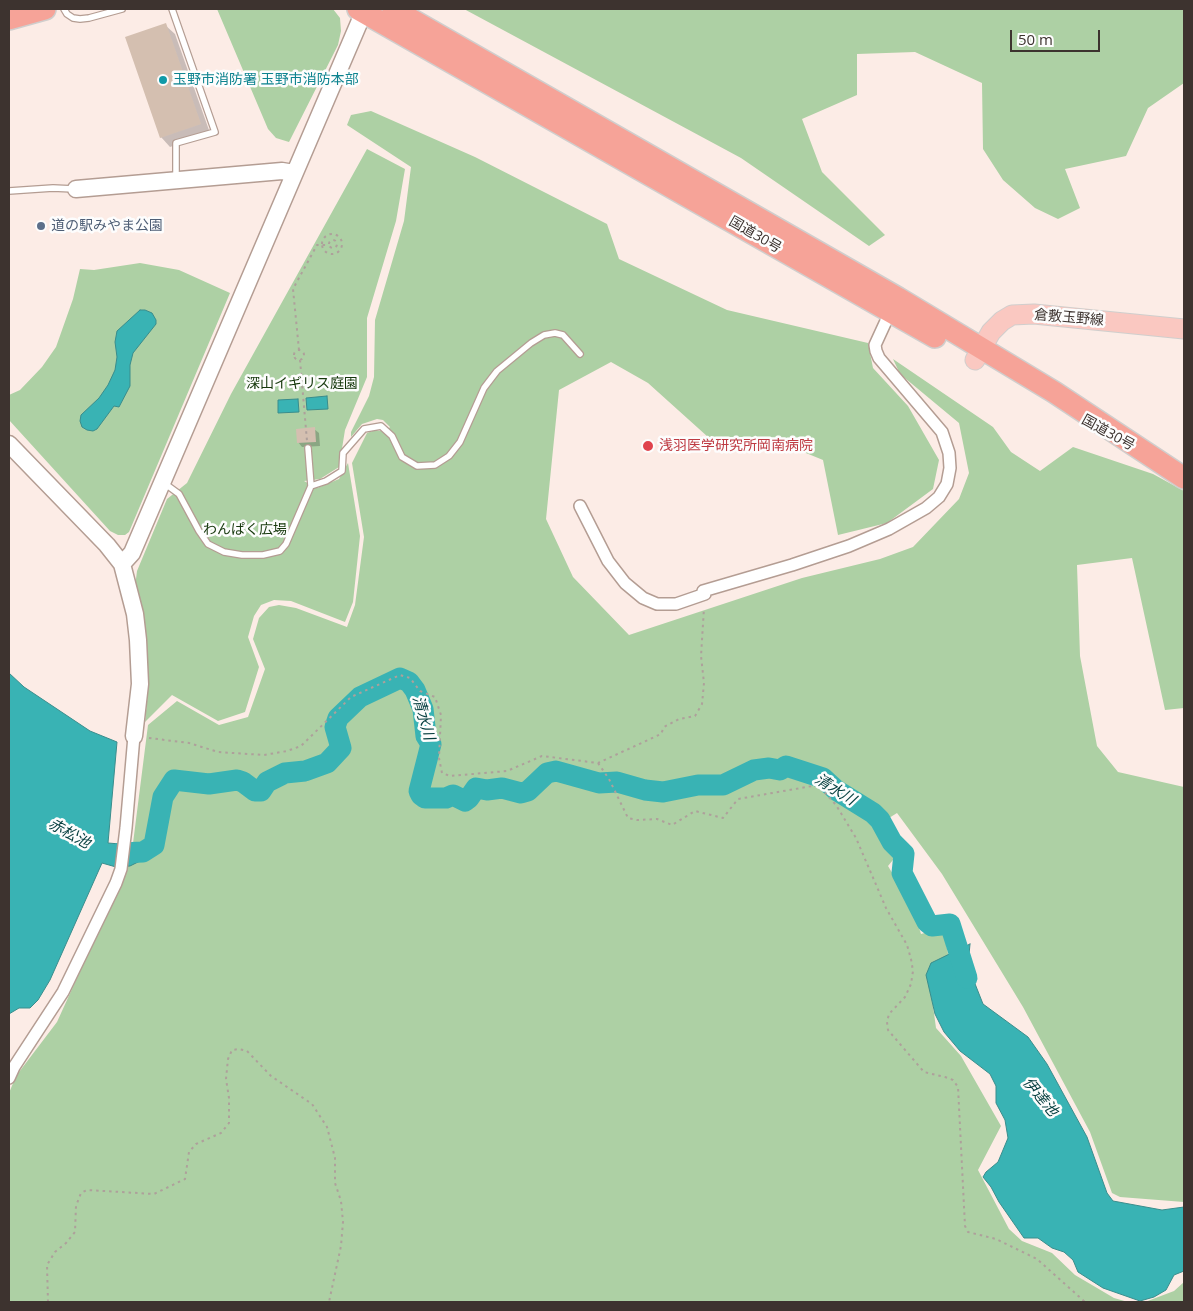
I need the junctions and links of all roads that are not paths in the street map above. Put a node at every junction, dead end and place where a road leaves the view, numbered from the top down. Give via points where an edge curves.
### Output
1 (45, 9) edge
2 (64, 9) edge
3 (122, 9) edge
4 (172, 9) edge
5 (393, 9) edge
6 (362, 10) edge
7 (9, 20) edge
8 (294, 173) junction
9 (176, 180) junction
10 (76, 189) joint
11 (9, 191) edge
12 (894, 304) junction
13 (1184, 329) edge
14 (580, 354) dead end
15 (978, 354) junction
16 (9, 444) edge
17 (308, 448) road end
18 (1184, 478) edge
19 (162, 482) junction
20 (310, 486) junction
21 (580, 506) dead end
22 (122, 564) junction
23 (134, 736) joint
24 (10, 1072) edge

1 - 7 highway
2 - 3 lane via 72,18 80,19
4 - 9 lane via 215,132 176,143
5 - 12 highway, 国道30号
6 - 8 street
6 - 12 highway, 国道30号
8 - 9 street via 282,171
8 - 19 street
9 - 10 street
10 - 11 lane
12 - 15 highway, 国道30号
12 - 21 street via 875,345 876,351 942,432 949,453 947,484 939,497 926,508 849,546 703,590 705,594 676,604 657,604 643,598 625,583 608,561
13 - 15 main road, 倉敷玉野線 via 1034,314 1012,315 991,332
14 - 20 lane via 563,334 544,335 532,343 492,377 460,442 450,456 434,465 417,466 402,457 392,436 382,426 374,426 364,429 343,453 342,471 326,482
15 - 18 highway, 国道30号 via 1054,392
16 - 22 street
17 - 20 lane
19 - 20 lane via 179,494 208,544 224,552 242,555 280,551 286,544
19 - 22 street via 132,553
22 - 23 street via 138,640 139,693
23 - 24 street via 121,869 116,883 63,992

